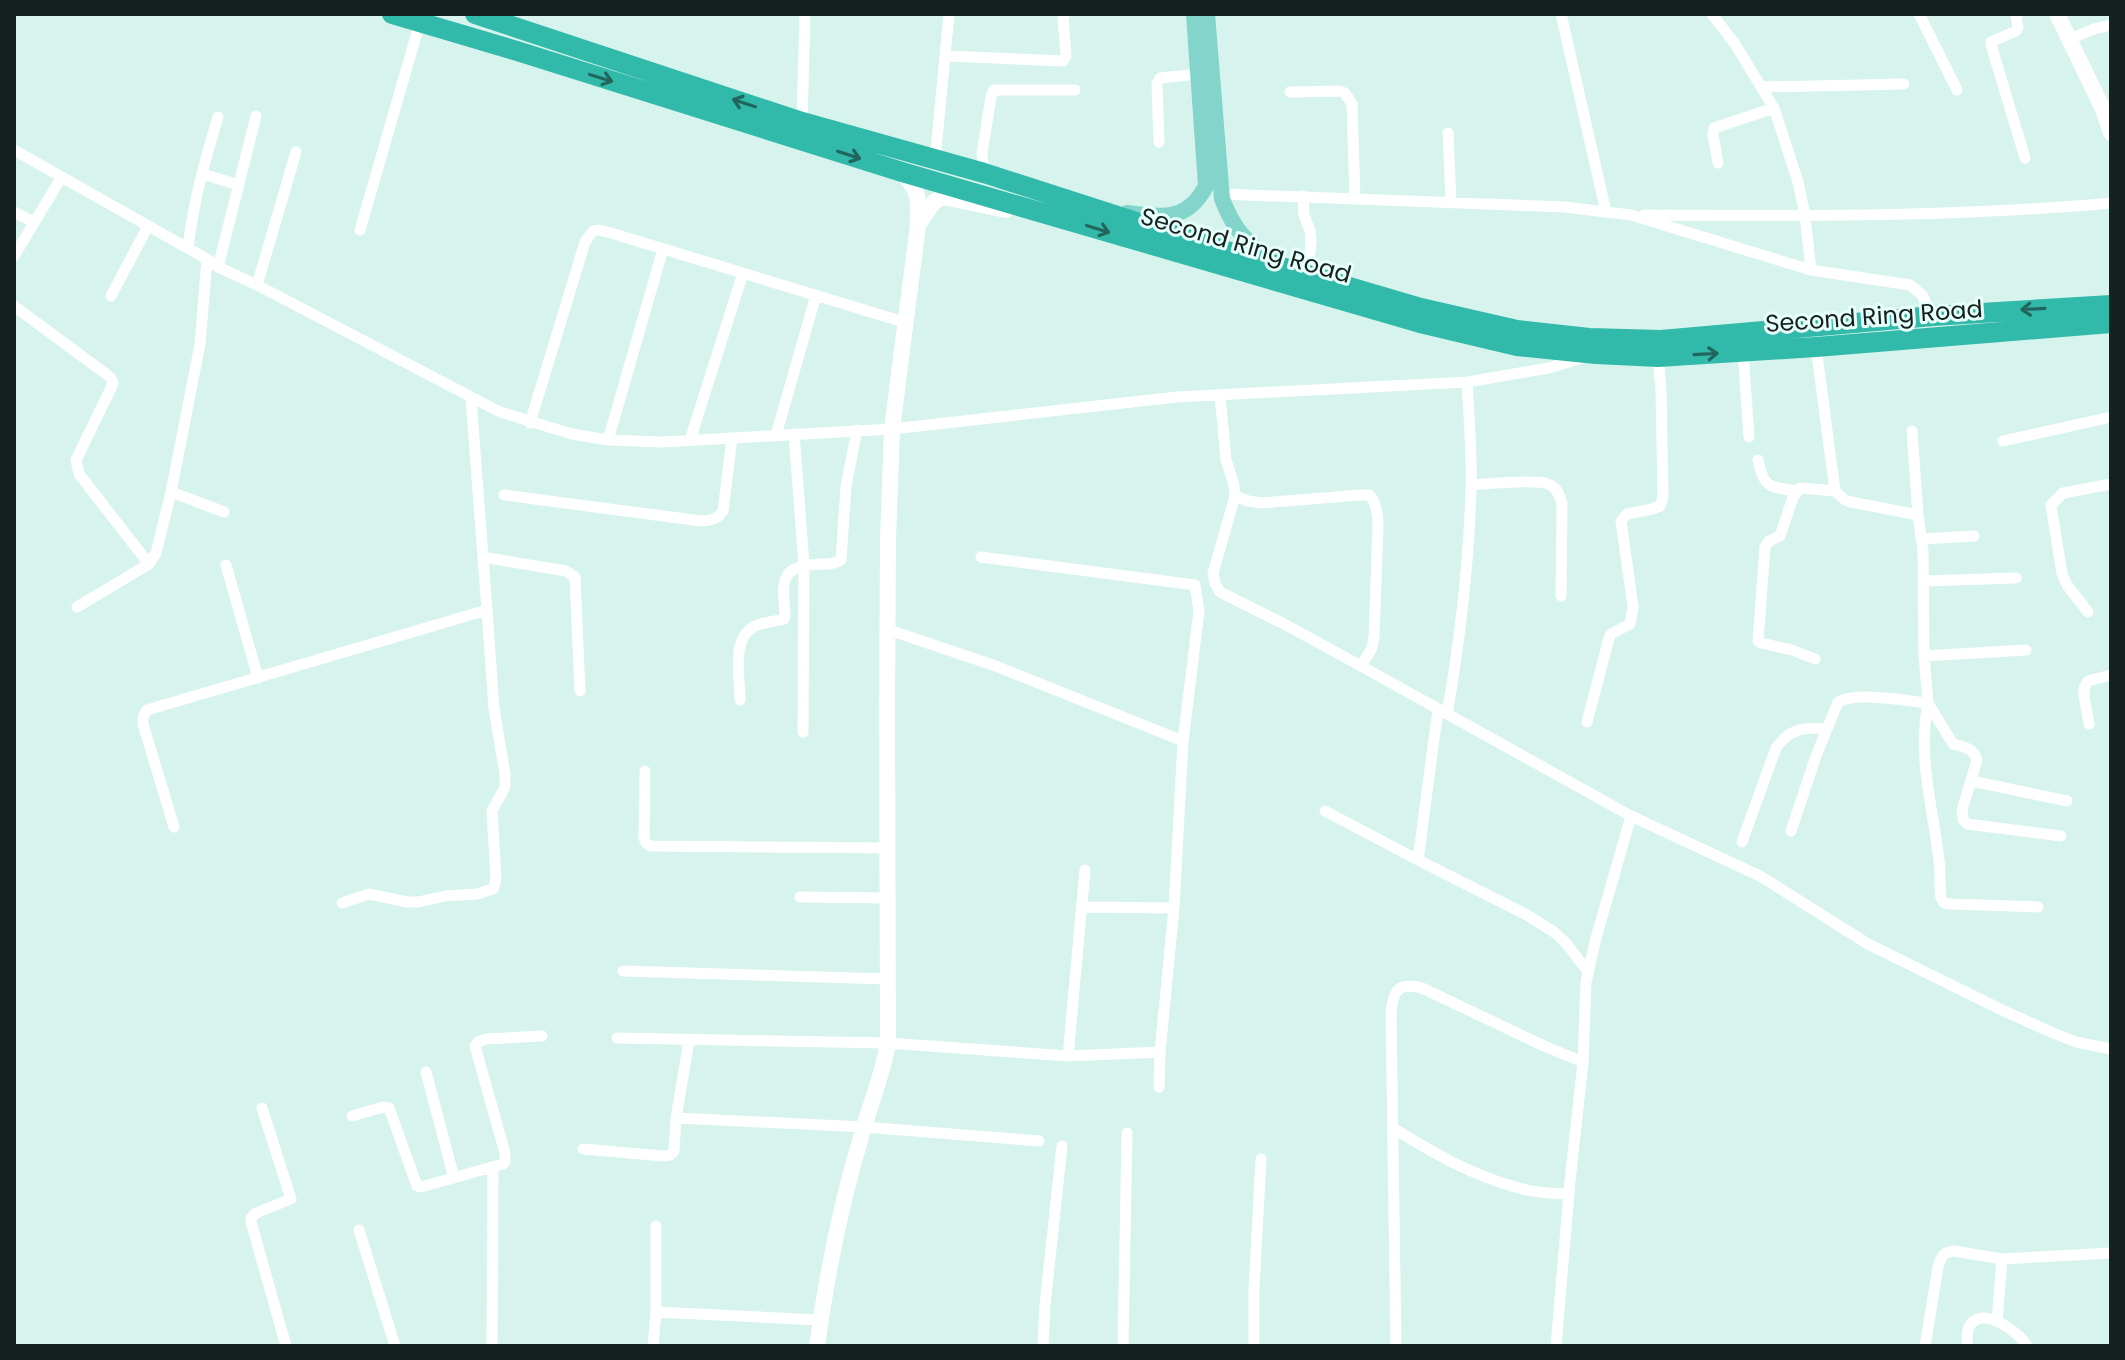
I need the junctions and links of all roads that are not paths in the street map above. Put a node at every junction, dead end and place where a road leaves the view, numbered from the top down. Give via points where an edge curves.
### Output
1 (392, 14) edge
2 (475, 14) edge
3 (805, 14) edge
4 (949, 14) edge
5 (1065, 14) edge
6 (1194, 14) edge
7 (1207, 14) edge
8 (1561, 14) edge
9 (1712, 14) edge
10 (1919, 14) edge
11 (2018, 14) edge
12 (2057, 14) edge
13 (420, 22) junction
14 (504, 23) junction
15 (2111, 25) edge
16 (2070, 39) junction
17 (555, 41) junction
18 (493, 44) junction
19 (945, 56) junction
20 (548, 61) junction
21 (1199, 74) junction
22 (1904, 84) dead end
23 (1762, 87) junction
24 (1075, 90) dead end
25 (1957, 90) dead end
26 (1290, 92) dead end
27 (1774, 108) junction
28 (256, 116) dead end
29 (218, 117) dead end
30 (802, 122) junction
31 (1448, 133) dead end
32 (2111, 133) edge
33 (1159, 142) dead end
34 (14, 150) edge
35 (296, 152) dead end
36 (2025, 158) dead end
37 (935, 160) junction
38 (1718, 163) dead end
39 (902, 172) junction
40 (984, 173) junction
41 (202, 174) junction
42 (61, 178) junction
43 (239, 185) junction
44 (1221, 194) junction
45 (1303, 196) junction
46 (1355, 199) junction
47 (1451, 203) junction
48 (2111, 203) edge
49 (1033, 210) junction
50 (1098, 210) junction
51 (14, 212) edge
52 (1606, 212) junction
53 (1631, 215) junction
54 (1805, 216) junction
55 (34, 222) junction
56 (918, 225) junction
57 (148, 226) junction
58 (360, 230) dead end
59 (188, 248) junction
60 (663, 249) junction
61 (14, 256) edge
62 (207, 259) junction
63 (1281, 266) junction
64 (218, 267) junction
65 (1811, 270) junction
66 (743, 273) junction
67 (1308, 274) junction
68 (257, 285) junction
69 (816, 295) junction
70 (111, 296) dead end
71 (2111, 305) edge
72 (14, 306) edge
73 (1933, 316) junction
74 (907, 323) junction
75 (2111, 323) edge
76 (1816, 347) junction
77 (1743, 352) junction
78 (1596, 354) junction
79 (1658, 357) junction
80 (1467, 382) junction
81 (1220, 395) junction
82 (471, 399) junction
83 (2111, 417) edge
84 (530, 423) junction
85 (892, 429) junction
86 (857, 430) junction
87 (1912, 431) dead end
88 (794, 434) junction
89 (776, 435) junction
90 (1749, 437) dead end
91 (732, 438) junction
92 (608, 440) junction
93 (690, 440) junction
94 (2003, 441) dead end
95 (1758, 460) dead end
96 (2111, 484) edge
97 (1471, 485) junction
98 (1796, 491) junction
99 (1835, 491) junction
100 (171, 492) junction
101 (504, 495) dead end
102 (1235, 496) junction
103 (224, 512) dead end
104 (1918, 515) junction
105 (1974, 536) dead end
106 (1921, 539) junction
107 (483, 557) junction
108 (981, 557) dead end
109 (149, 564) junction
110 (226, 565) dead end
111 (804, 565) junction
112 (2016, 578) dead end
113 (1923, 581) junction
114 (1561, 596) dead end
115 (77, 607) dead end
116 (487, 610) junction
117 (2088, 612) dead end
118 (889, 630) junction
119 (2026, 650) dead end
120 (1924, 656) junction
121 (1815, 659) dead end
122 (1361, 666) junction
123 (2111, 675) edge
124 (258, 678) junction
125 (580, 691) dead end
126 (740, 700) dead end
127 (1928, 703) junction
128 (1443, 712) junction
129 (1587, 722) dead end
130 (2089, 724) dead end
131 (1827, 729) junction
132 (803, 732) dead end
133 (1183, 741) junction
134 (645, 771) dead end
135 (1972, 781) junction
136 (2067, 801) dead end
137 (1325, 811) dead end
138 (1631, 816) junction
139 (174, 827) dead end
140 (1791, 831) dead end
141 (2061, 836) dead end
142 (1742, 842) dead end
143 (888, 848) junction
144 (1418, 860) junction
145 (1085, 870) dead end
146 (800, 897) dead end
147 (888, 898) junction
148 (342, 903) dead end
149 (1082, 907) junction
150 (2038, 907) dead end
151 (1174, 908) junction
152 (623, 971) dead end
153 (1588, 972) junction
154 (887, 979) junction
155 (542, 1036) dead end
156 (617, 1038) dead end
157 (689, 1040) junction
158 (888, 1043) junction
159 (2111, 1049) edge
160 (1160, 1052) junction
161 (1068, 1056) junction
162 (1583, 1062) junction
163 (426, 1072) dead end
164 (1159, 1087) dead end
165 (262, 1108) dead end
166 (352, 1116) dead end
167 (676, 1118) junction
168 (864, 1127) junction
169 (1393, 1128) junction
170 (1127, 1133) dead end
171 (1039, 1141) dead end
172 (1062, 1146) dead end
173 (583, 1149) dead end
174 (1261, 1159) dead end
175 (493, 1167) junction
176 (454, 1178) junction
177 (1569, 1194) junction
178 (656, 1226) dead end
179 (359, 1230) dead end
180 (2111, 1253) edge
181 (2002, 1259) junction
182 (656, 1312) junction
183 (820, 1320) junction
184 (1997, 1321) junction
185 (286, 1346) edge
186 (395, 1346) edge
187 (492, 1346) edge
188 (653, 1346) edge
189 (817, 1346) edge
190 (1043, 1346) edge
191 (1123, 1346) edge
192 (1254, 1346) edge
193 (1396, 1346) edge
194 (1556, 1346) edge
195 (1925, 1346) edge
196 (1967, 1346) edge
197 (2027, 1346) edge

1 - 13 highway, Second Ring Road
2 - 14 highway, Second Ring Road
3 - 30 street
4 - 19 street
5 - 19 street via 1063,61
6 - 21 main road
7 - 44 main road
8 - 52 street
9 - 23 street
10 - 25 street
11 - 36 street via 2018,29 1991,42 1991,50
12 - 16 main road
13 - 18 highway, Second Ring Road
13 - 58 street
14 - 17 highway, Second Ring Road
14 - 18 highway via 503,38
15 - 16 street
16 - 32 main road
17 - 20 highway
30 -> 17 highway, Second Ring Road
18 - 20 highway, Second Ring Road
19 - 37 street
20 -> 39 highway, Second Ring Road
21 - 33 street via 1160,78
21 - 50 main road via 1206,186 1200,198 1172,215
22 - 23 street
23 - 27 street
24 - 40 street via 994,90 982,153
26 - 46 street via 1340,91 1352,104
27 - 38 street via 1714,128
27 - 54 street
28 - 43 street
29 - 41 street
30 - 37 highway, Second Ring Road
31 - 47 street
34 - 42 street
35 - 68 street
37 - 40 highway, Second Ring Road
39 - 49 highway, Second Ring Road
39 - 56 main road via 918,195
40 - 50 highway, Second Ring Road
41 - 43 street
41 - 59 street
42 - 55 street
42 - 57 street
43 - 64 street
44 - 45 street
44 - 63 main road via 1249,244
45 - 46 street
45 - 67 street via 1311,241
46 - 47 street
47 - 52 street
48 - 54 street
49 - 56 main road via 943,197
49 -> 78 highway, Second Ring Road via 1420,323 1517,346
50 - 63 highway, Second Ring Road
51 - 55 street
52 - 53 street
53 - 54 street
53 - 65 street
54 - 65 street
55 - 61 street
56 - 74 main road
57 - 59 street
57 - 70 street
59 - 62 street
60 - 66 street
60 - 84 street via 599,230 589,235
60 - 92 street
62 - 64 street
62 - 100 street via 200,344
63 - 67 highway, Second Ring Road
64 - 68 street
65 - 73 street via 1910,285
66 - 69 street
66 - 93 street
67 - 73 highway, Second Ring Road via 1464,318 1589,338 1661,340
68 - 82 street
69 - 74 street
69 - 89 street
71 -> 73 highway, Second Ring Road
72 - 109 street via 113,382 76,466
74 - 85 main road
75 - 76 highway, Second Ring Road
76 - 77 highway, Second Ring Road
76 - 99 street
79 -> 77 highway, Second Ring Road
77 - 90 street
78 - 79 highway, Second Ring Road
78 - 80 street
79 - 129 street via 1663,497 1660,506 1627,514 1621,521 1632,616 1630,624 1609,638
80 - 81 street
80 - 97 street
81 - 85 street
81 - 102 street
82 - 84 street
82 - 107 street
83 - 94 street
84 - 92 street
85 - 86 street
85 - 118 main road
86 - 88 street
86 - 111 street via 846,486 841,560
87 - 104 street
88 - 89 street
88 - 111 street
89 - 91 street
91 - 93 street
91 - 101 street via 723,511 713,520
92 - 93 street
95 - 98 street via 1762,479
96 - 117 street via 2063,493 2051,505 2062,574
97 - 114 street via 1548,484 1559,493
97 - 128 street via 1453,680
98 - 99 street
98 - 121 street via 1780,536 1765,547 1757,637 1761,643
99 - 104 street via 1851,502
100 - 103 street
100 - 109 street
102 - 122 street via 1213,573 1220,592
102 - 122 street via 1262,503 1372,498 1378,514 1374,637
104 - 106 street
105 - 106 street
106 - 113 street
107 - 116 street
107 - 125 street via 575,577
108 - 133 street via 1195,585 1199,611
109 - 115 street
110 - 124 street
111 - 126 street via 790,572 783,584 784,619 756,625 743,636
111 - 132 street
112 - 113 street
113 - 120 street
116 - 124 street
116 - 148 street via 505,774 505,787 492,811 493,889 418,902 369,894
118 - 133 street
118 - 143 main road
119 - 120 street
120 - 127 street
122 - 128 street
123 - 130 street via 2088,681 2084,688
124 - 139 street via 144,713
127 - 131 street via 1844,698
127 - 135 street via 1953,744 1975,753
127 - 150 street via 1923,757 1941,898 1951,904
128 - 138 street
128 - 144 street
131 - 140 street
131 - 142 street via 1799,729 1781,740
133 - 151 street
134 - 143 street via 644,838 651,846
135 - 136 street
135 - 141 street via 1962,810 1967,824
137 - 144 street
138 - 153 street
138 - 159 street via 1760,876 1868,944 2002,1010 2076,1042
143 - 147 main road
144 - 153 street via 1554,932
145 - 149 street
146 - 147 street
147 - 154 main road
149 - 151 street
149 - 161 street
151 - 160 street
152 - 154 street
153 - 162 street
154 - 158 main road
155 - 175 street via 486,1039 475,1046 506,1158
156 - 157 street
157 - 158 street
157 - 167 street
158 - 161 street
158 - 168 main road
160 - 161 street
160 - 164 street
162 - 169 street via 1422,988 1402,986 1392,999 1391,1014
162 - 177 street
163 - 176 street
165 - 185 street via 291,1199 256,1213 251,1222
166 - 176 street via 389,1108 417,1186
167 - 168 street
167 - 173 street via 670,1155
168 - 171 street
168 - 183 main road
169 - 177 street via 1485,1177 1526,1190
169 - 193 street
170 - 191 street
172 - 190 street
174 - 192 street
175 - 176 street
175 - 187 street
177 - 194 street
178 - 182 street
179 - 186 street
180 - 181 street
181 - 184 street
181 - 195 street via 1954,1251 1943,1255
182 - 183 street
182 - 188 street
183 - 189 main road
184 - 196 street via 1976,1319 1969,1327
184 - 197 street

